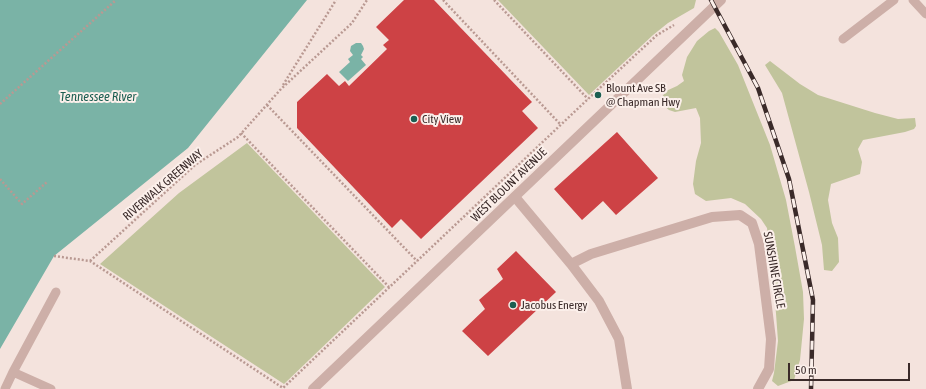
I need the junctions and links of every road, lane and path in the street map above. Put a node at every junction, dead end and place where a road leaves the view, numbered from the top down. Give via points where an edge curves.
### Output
1 (116, 0) edge
2 (336, 0) edge
3 (366, 0) edge
4 (443, 0) edge
5 (494, 0) edge
6 (721, 0) edge
7 (894, 0) edge
8 (919, 3) edge
9 (926, 14) edge
10 (676, 24) dead end
11 (843, 38) dead end
12 (281, 89) junction
13 (588, 99) junction
14 (0, 104) edge
15 (267, 105) junction
16 (561, 125) junction
17 (241, 133) junction
18 (0, 179) edge
19 (47, 182) dead end
20 (515, 197) junction
21 (54, 256) dead end
22 (90, 261) junction
23 (417, 261) junction
24 (571, 264) junction
25 (389, 288) junction
26 (56, 292) dead end
27 (13, 372) junction
28 (5, 389) edge
29 (51, 389) edge
30 (314, 389) edge
31 (627, 389) edge
32 (758, 389) edge

1 - 14 path
2 - 12 path, RIVERWALK GREENWAY
3 - 12 path, RIVERWALK GREENWAY via 352,23
4 - 16 path
5 - 13 path
6 - 20 street, WEST BLOUNT AVENUE
7 - 11 lane
8 - 9 lane
10 - 13 path via 657,35
12 - 15 path, RIVERWALK GREENWAY
13 - 16 path
15 - 17 path, RIVERWALK GREENWAY
15 - 23 path
16 - 23 path
17 - 22 path, RIVERWALK GREENWAY via 194,166
17 - 25 path
18 - 19 path via 22,204
20 - 24 street
20 - 30 street, WEST BLOUNT AVENUE
21 - 22 path
22 - 25 path via 283,388
23 - 25 path
24 - 31 street via 599,301 619,339
24 - 32 street, SUNSHINE CIRCLE via 592,254 712,217 740,215 752,223 759,244 771,339 769,369
26 - 27 lane
27 - 28 lane
27 - 29 lane

